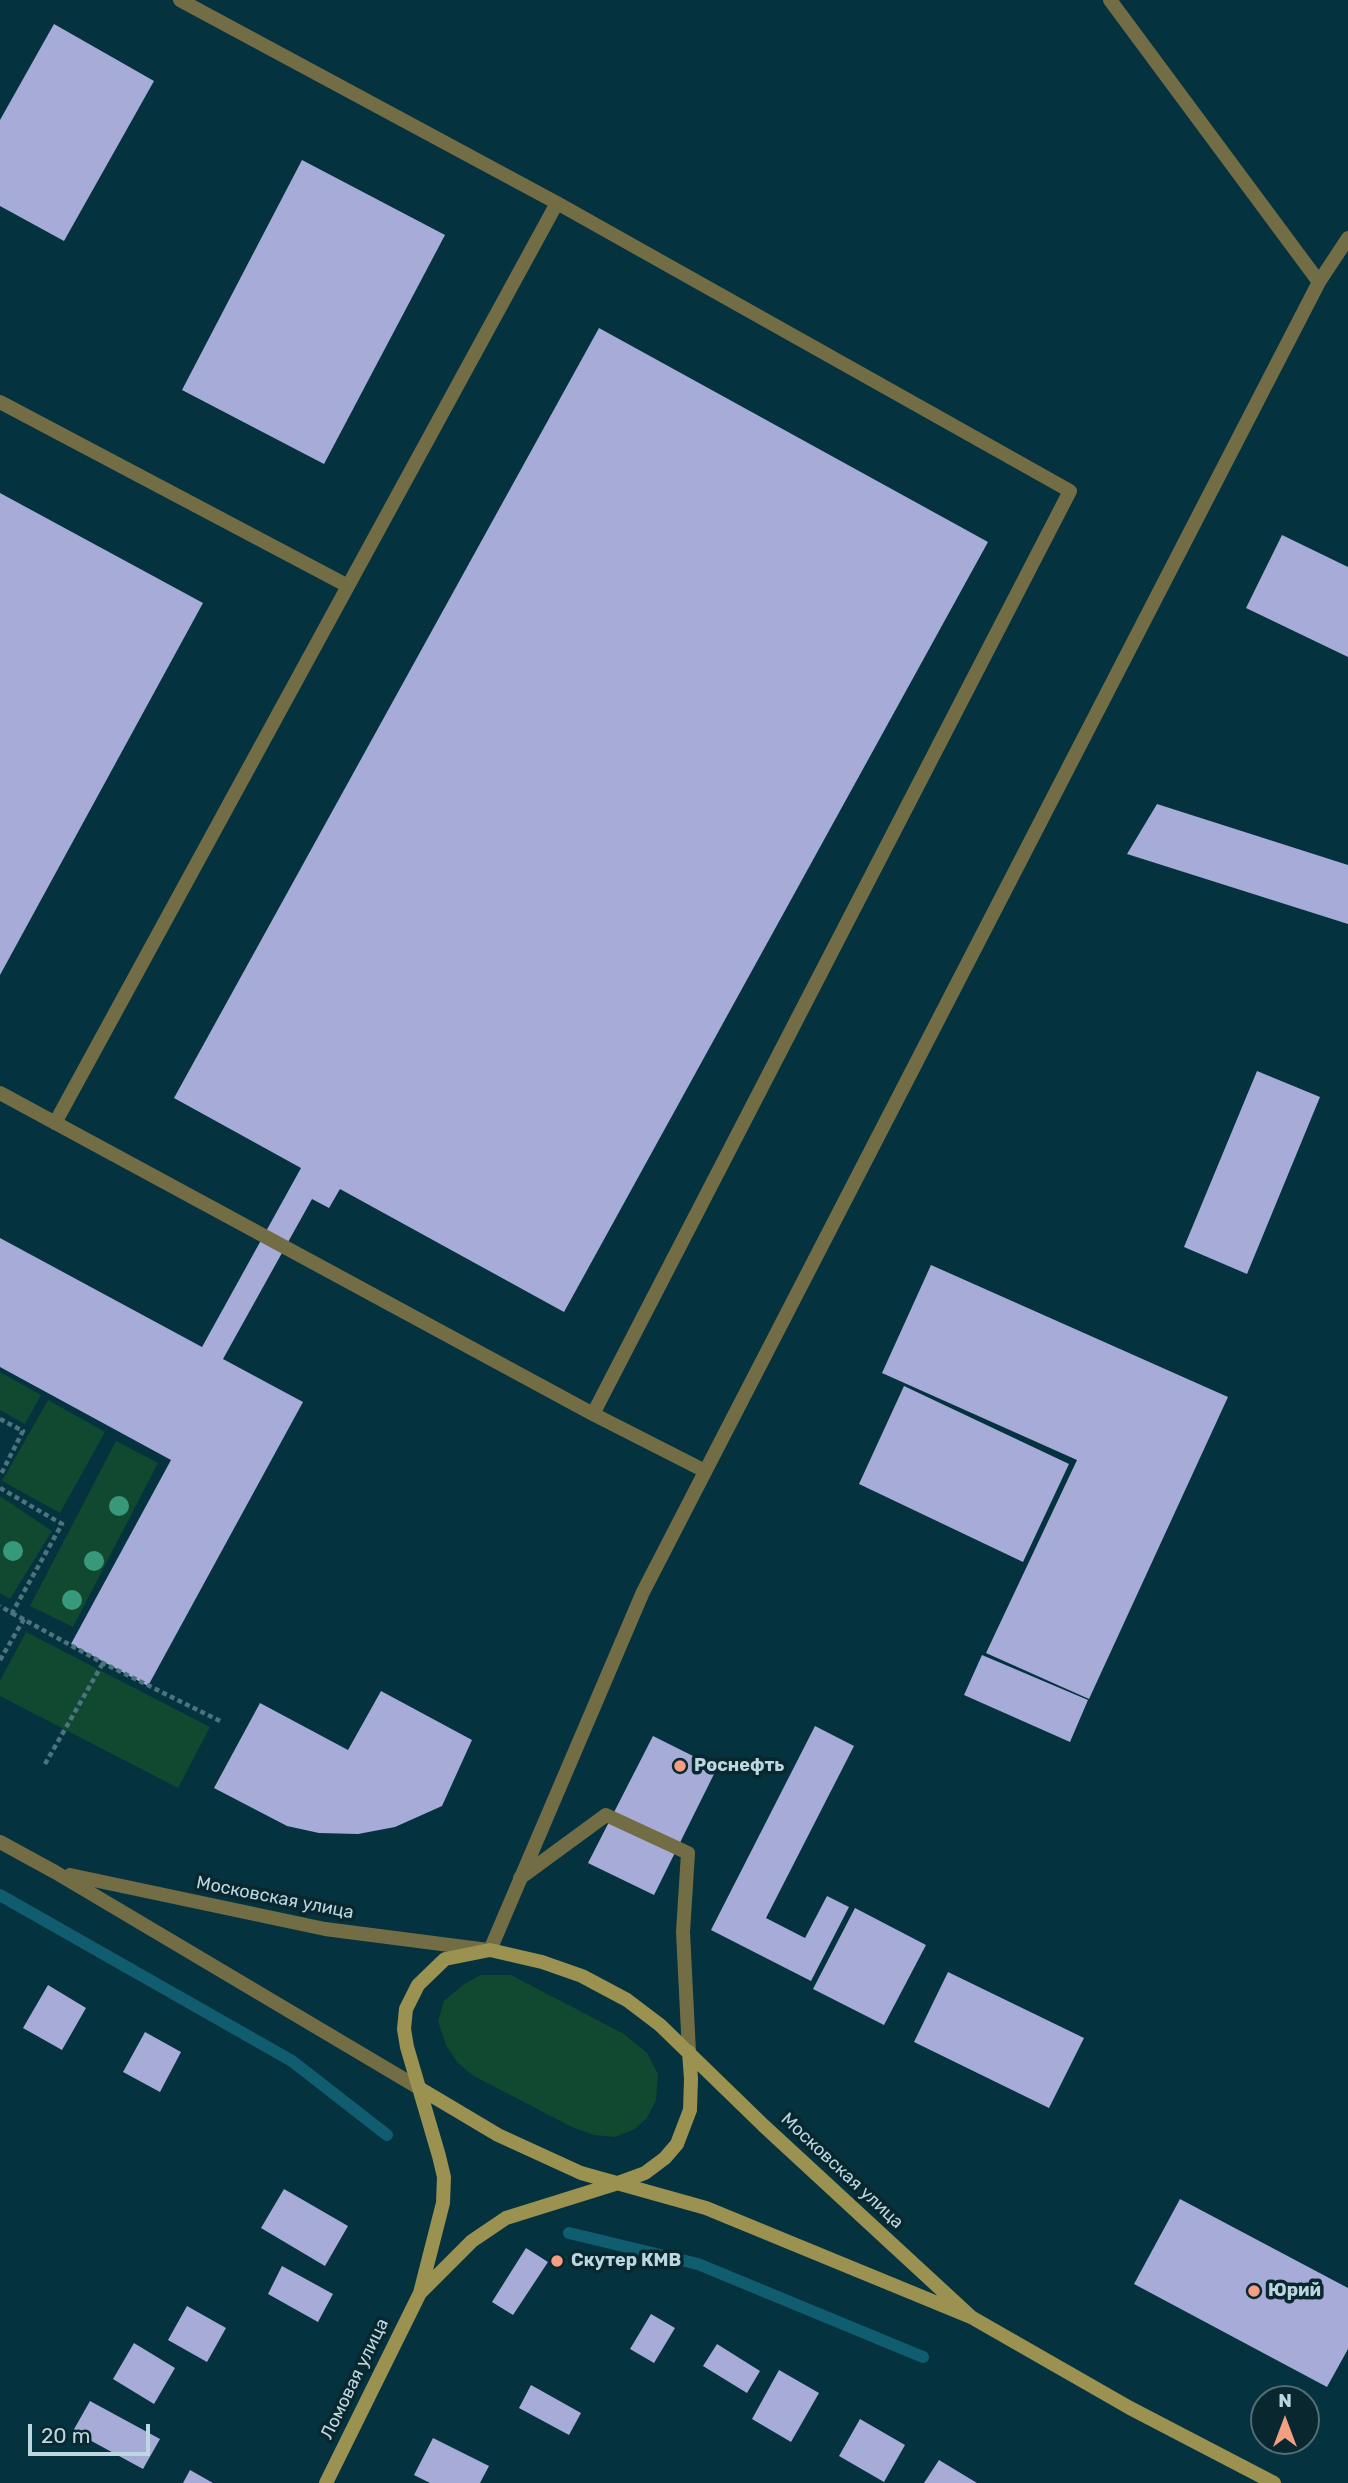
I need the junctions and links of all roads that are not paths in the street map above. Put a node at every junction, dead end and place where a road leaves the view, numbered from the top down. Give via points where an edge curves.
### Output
1 (180, 0) edge
2 (1110, 0) edge
3 (557, 203) junction
4 (1348, 238) edge
5 (1318, 282) junction
6 (0, 402) edge
7 (348, 586) junction
8 (0, 1093) edge
9 (55, 1123) junction
10 (593, 1414) junction
11 (705, 1471) junction
12 (0, 1842) edge
13 (55, 1872) junction
14 (520, 1878) junction
15 (490, 1950) junction
16 (689, 2052) junction
17 (419, 2088) junction
18 (615, 2184) junction
19 (420, 2293) junction
20 (971, 2317) junction
21 (326, 2483) edge
22 (1274, 2483) edge

1 - 3 street
2 - 5 street
3 - 7 street
3 - 10 street via 1070,491
4 - 5 street
5 - 11 street
6 - 7 street
7 - 9 street
8 - 9 street
9 - 10 street
10 - 11 street
11 - 14 street via 643,1592
12 - 13 street, Московская улица
13 - 15 street, Московская улица via 325,1929
13 - 17 street, Московская улица
14 - 15 street
14 - 16 street via 606,1815 688,1853 683,1932
15 - 16 main road, Московская улица via 582,1976 627,2000
15 - 17 main road, Московская улица via 445,1959 418,1985 406,2009 404,2029
16 - 18 main road via 690,2110 677,2144 645,2173
16 - 20 main road, Московская улица
17 - 18 main road, Московская улица via 498,2135
17 - 19 main road via 443,2178 443,2203
18 - 19 main road via 506,2218 472,2241
18 - 20 main road, Московская улица via 706,2208
19 - 21 main road, Ломовая улица
20 - 22 main road, Московская улица

